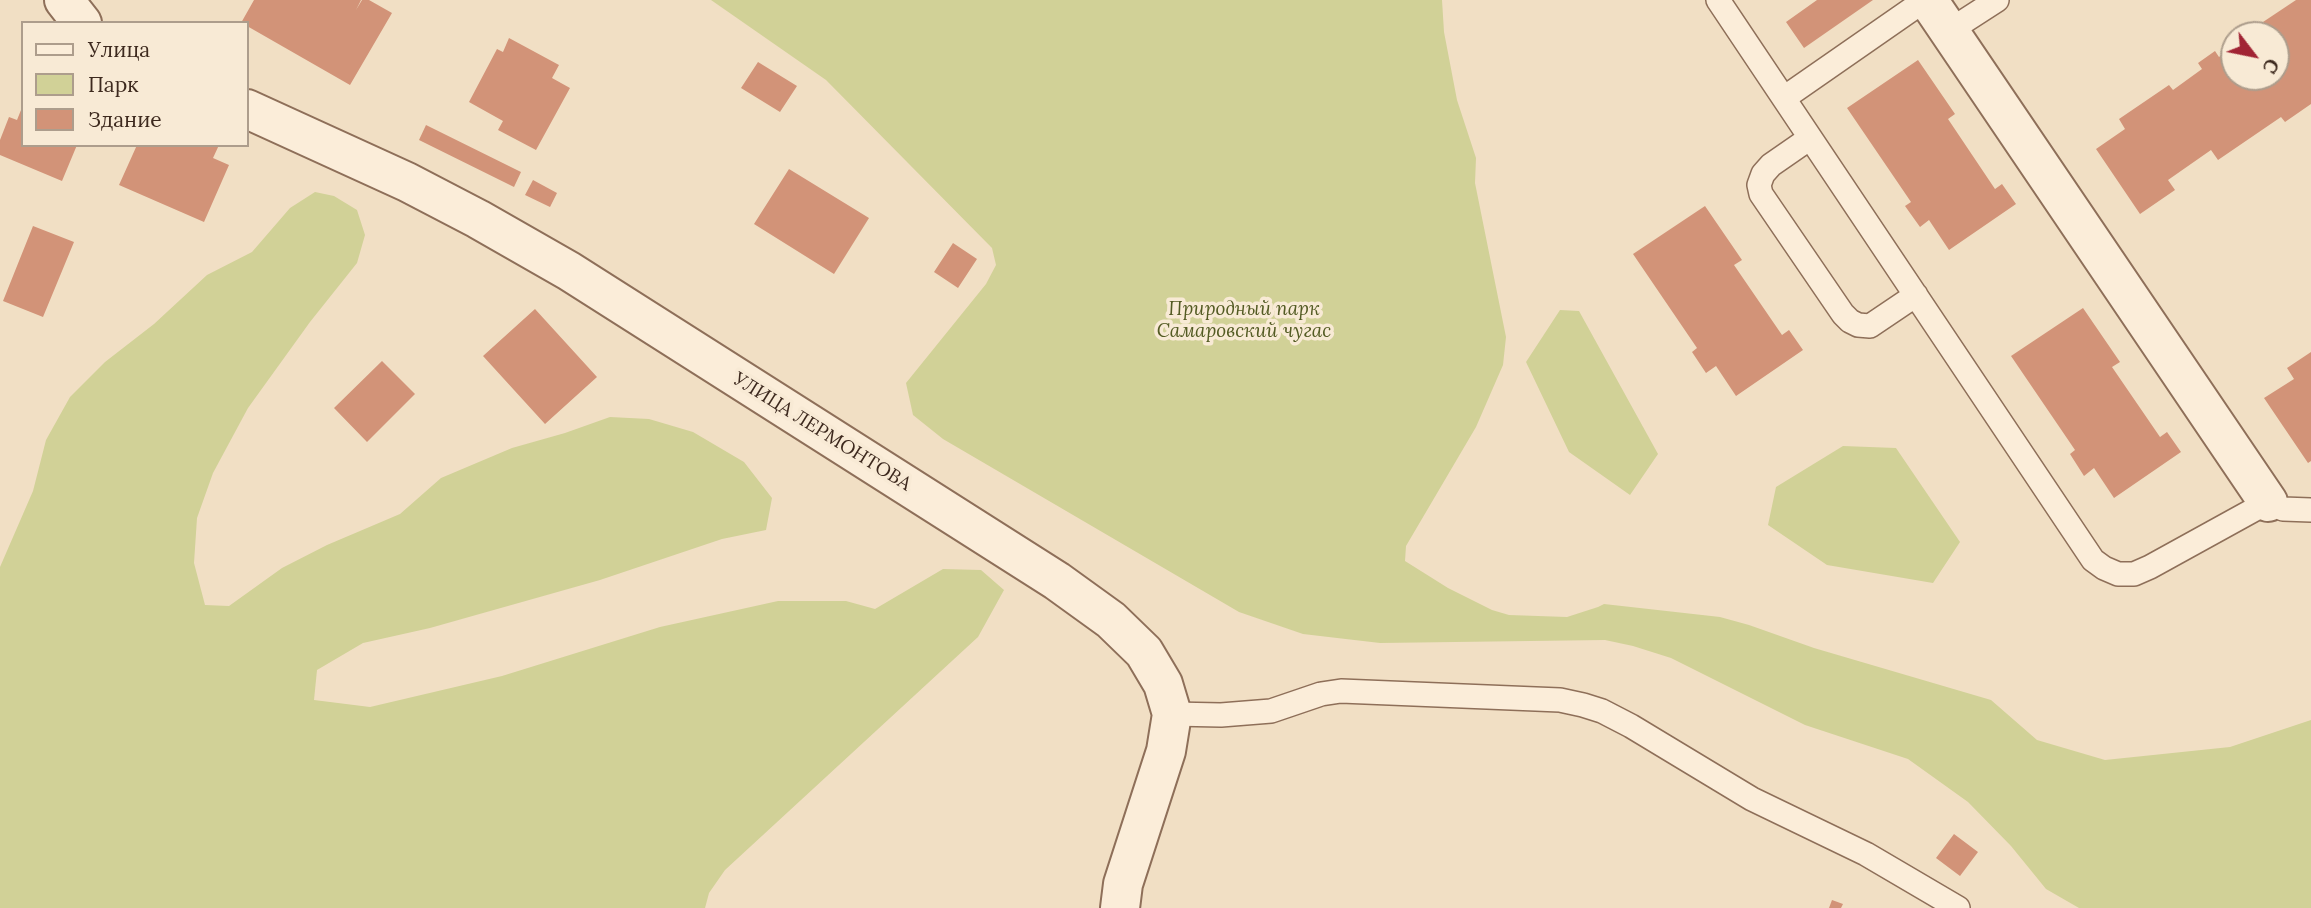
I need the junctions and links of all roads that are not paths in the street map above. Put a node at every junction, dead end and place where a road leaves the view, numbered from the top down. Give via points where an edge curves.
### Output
1 (64, 0) edge
2 (1718, 0) edge
3 (1926, 0) edge
4 (1997, 0) edge
5 (80, 21) edge
6 (1950, 31) junction
7 (1784, 98) junction
8 (248, 109) edge
9 (1810, 138) junction
10 (1916, 295) junction
11 (2268, 502) junction
12 (2311, 510) edge
13 (1172, 714) junction
14 (1120, 908) edge
15 (1958, 908) edge

1 - 5 street
2 - 7 lane
3 - 6 street
3 - 7 lane
4 - 6 lane
6 - 11 street
7 - 9 lane
8 - 13 street, УЛИЦА ЛЕРМОНТОВА via 407,182 569,271 1057,581 1111,620 1144,652 1163,684
9 - 10 lane
9 - 10 lane via 1771,165 1763,174 1760,194 1850,321 1870,326
10 - 11 lane via 2093,560 2104,568 2134,574
11 - 12 lane via 2283,509
13 - 14 street, УЛИЦА ЛЕРМОНТОВА via 1166,751 1123,884
13 - 15 lane via 1272,711 1341,691 1560,700 1583,705 1631,726 1752,799 1866,854

